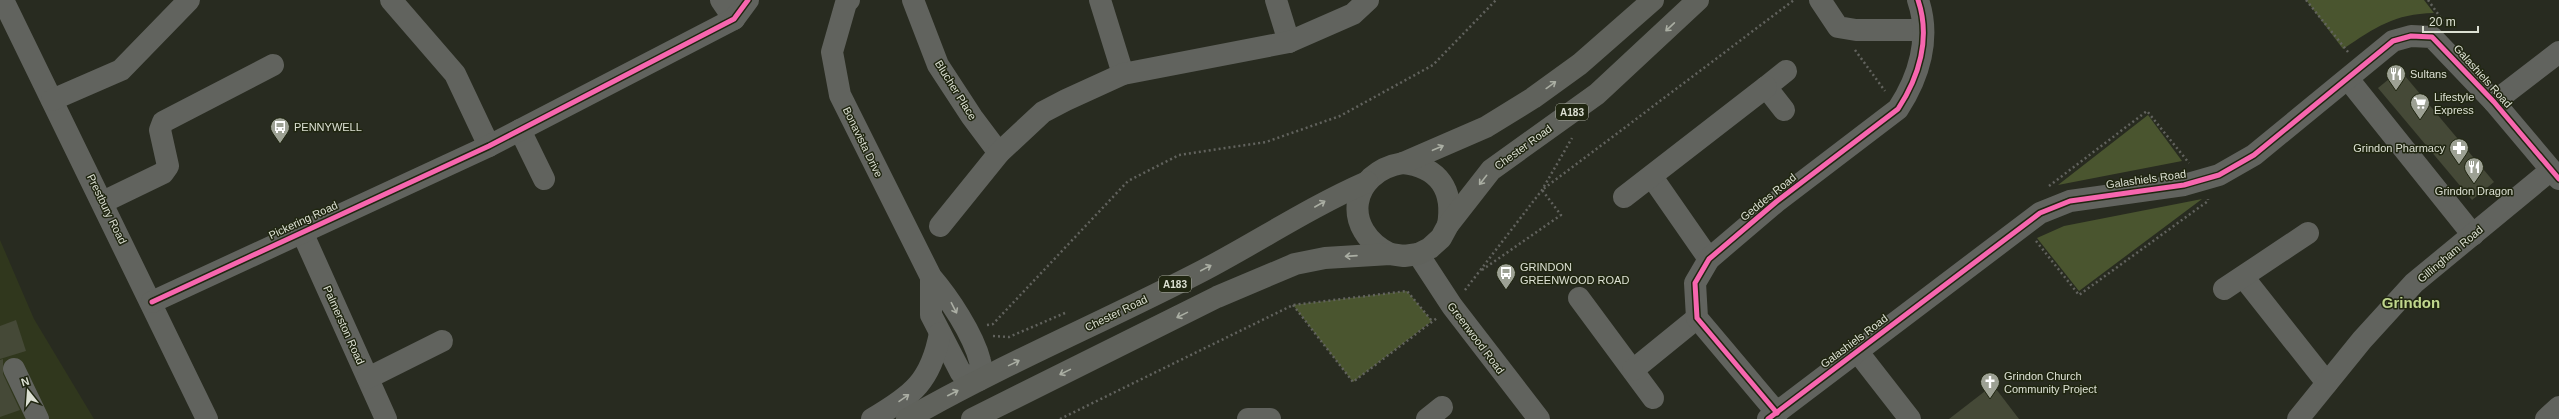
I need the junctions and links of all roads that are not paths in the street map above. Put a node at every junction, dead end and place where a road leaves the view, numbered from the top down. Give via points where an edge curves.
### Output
1 (3, 0) edge
2 (189, 0) edge
3 (391, 0) edge
4 (721, 0) edge
5 (748, 0) edge
6 (849, 0) edge
7 (913, 0) edge
8 (1100, 0) edge
9 (1276, 0) edge
10 (1368, 0) edge
11 (1653, 0) edge
12 (1698, 0) edge
13 (1820, 0) edge
14 (1918, 0) edge
15 (734, 18) junction
16 (1923, 30) junction
17 (1289, 42) junction
18 (2559, 52) edge
19 (273, 65) dead end
20 (1786, 71) dead end
21 (2354, 73) junction
22 (1124, 74) junction
23 (1766, 87) junction
24 (52, 100) junction
25 (2494, 102) junction
26 (1784, 110) dead end
27 (520, 130) junction
28 (489, 146) junction
29 (999, 152) junction
30 (1402, 163) junction
31 (2555, 174) edge
32 (1652, 177) junction
33 (544, 179) dead end
34 (1367, 182) junction
35 (1624, 197) dead end
36 (103, 202) junction
37 (1448, 225) junction
38 (940, 226) dead end
39 (302, 232) junction
40 (2308, 233) dead end
41 (2473, 235) junction
42 (1390, 254) junction
43 (1418, 254) junction
44 (1708, 259) junction
45 (931, 277) junction
46 (2244, 278) junction
47 (2224, 289) dead end
48 (1579, 298) dead end
49 (152, 302) junction
50 (1697, 318) junction
51 (940, 333) junction
52 (442, 341) dead end
53 (1857, 350) junction
54 (14, 369) dead end
55 (1633, 370) junction
56 (368, 378) junction
57 (979, 380) junction
58 (2327, 383) junction
59 (1653, 398) dead end
60 (995, 407) junction
61 (2559, 407) edge
62 (1773, 416) edge
63 (38, 419) edge
64 (207, 419) edge
65 (386, 419) edge
66 (872, 419) edge
67 (907, 419) edge
68 (972, 419) edge
69 (1248, 419) edge
70 (1270, 419) edge
71 (1539, 419) edge
72 (1910, 419) edge
73 (2298, 419) edge
74 (2546, 419) edge

1 - 24 street, Prestbury Road
2 - 24 street via 120,70
3 - 28 street via 455,74
4 - 15 street
5 - 15 street
6 - 45 street, Bonavista Drive via 832,52 840,95
7 - 29 street, Blucher Place via 938,65 972,117
8 - 22 street
9 - 17 street
10 - 17 street via 1353,14
30 -> 11 main road, Chester Road / A183 via 1486,127 1533,98 1580,64
12 -> 37 main road, Chester Road / A183 via 1597,94 1491,170
13 - 16 street via 1838,27 1856,30
14 - 16 street, Geddes Road
15 - 27 street, Pickering Road
16 - 44 street, Geddes Road via 1921,62 1910,91 1898,109 1776,202
17 - 22 street
18 - 25 street
19 - 36 street via 164,122 160,130 168,166 163,173
20 - 23 street
21 - 25 street, Galashiels Road via 2393,41 2411,36 2432,37
21 - 41 street
21 - 53 street, Galashiels Road via 2254,155 2219,175 2184,185 2070,201 2031,219
22 - 29 street via 1043,112
23 - 26 street
23 - 32 street
24 - 36 street, Prestbury Road
25 - 31 street, Galashiels Road
27 - 28 street, Pickering Road
27 - 33 street
28 - 39 street, Pickering Road
29 - 38 street
30 - 34 main road, Chester Road / A183 via 1377,172
30 - 37 main road, Chester Road / A183 via 1419,165 1441,182 1448,195
31 - 41 street, Gillingham Road
32 - 35 street
32 - 44 street
34 - 42 main road, Chester Road / A183 via 1359,196 1359,223 1366,237 1376,247
57 -> 34 main road, Chester Road / A183 via 1205,269 1333,197
36 - 49 street, Prestbury Road
37 - 43 main road, Chester Road / A183 via 1441,238
39 - 49 street, Pickering Road
39 - 56 street, Palmerston Road
40 - 46 street
41 - 58 street, Gillingham Road via 2414,284 2362,340
42 - 43 main road, Chester Road / A183
42 -> 60 main road, Chester Road / A183 via 1325,258 1294,264 1217,297
43 - 71 street, Greenwood Road via 1452,306
44 - 50 street, Geddes Road via 1695,283
45 - 51 street, Bonavista Drive via 931,315
45 -> 57 street, Bonavista Drive via 950,300 981,362
46 - 47 street
46 - 58 street
48 - 55 street
49 - 64 street, Prestbury Road
50 - 55 street
50 - 62 street
51 - 57 street, Bonavista Drive via 961,373
66 -> 51 street via 914,391 928,374
52 - 56 street
53 - 62 street, Galashiels Road
53 - 72 street
54 - 63 street
55 - 59 street
56 - 65 street, Palmerston Road
57 - 60 main road
67 -> 57 main road, Chester Road / A183
58 - 73 street, Gillingham Road
60 - 68 main road, Chester Road / A183
61 - 74 street
69 - 70 street

